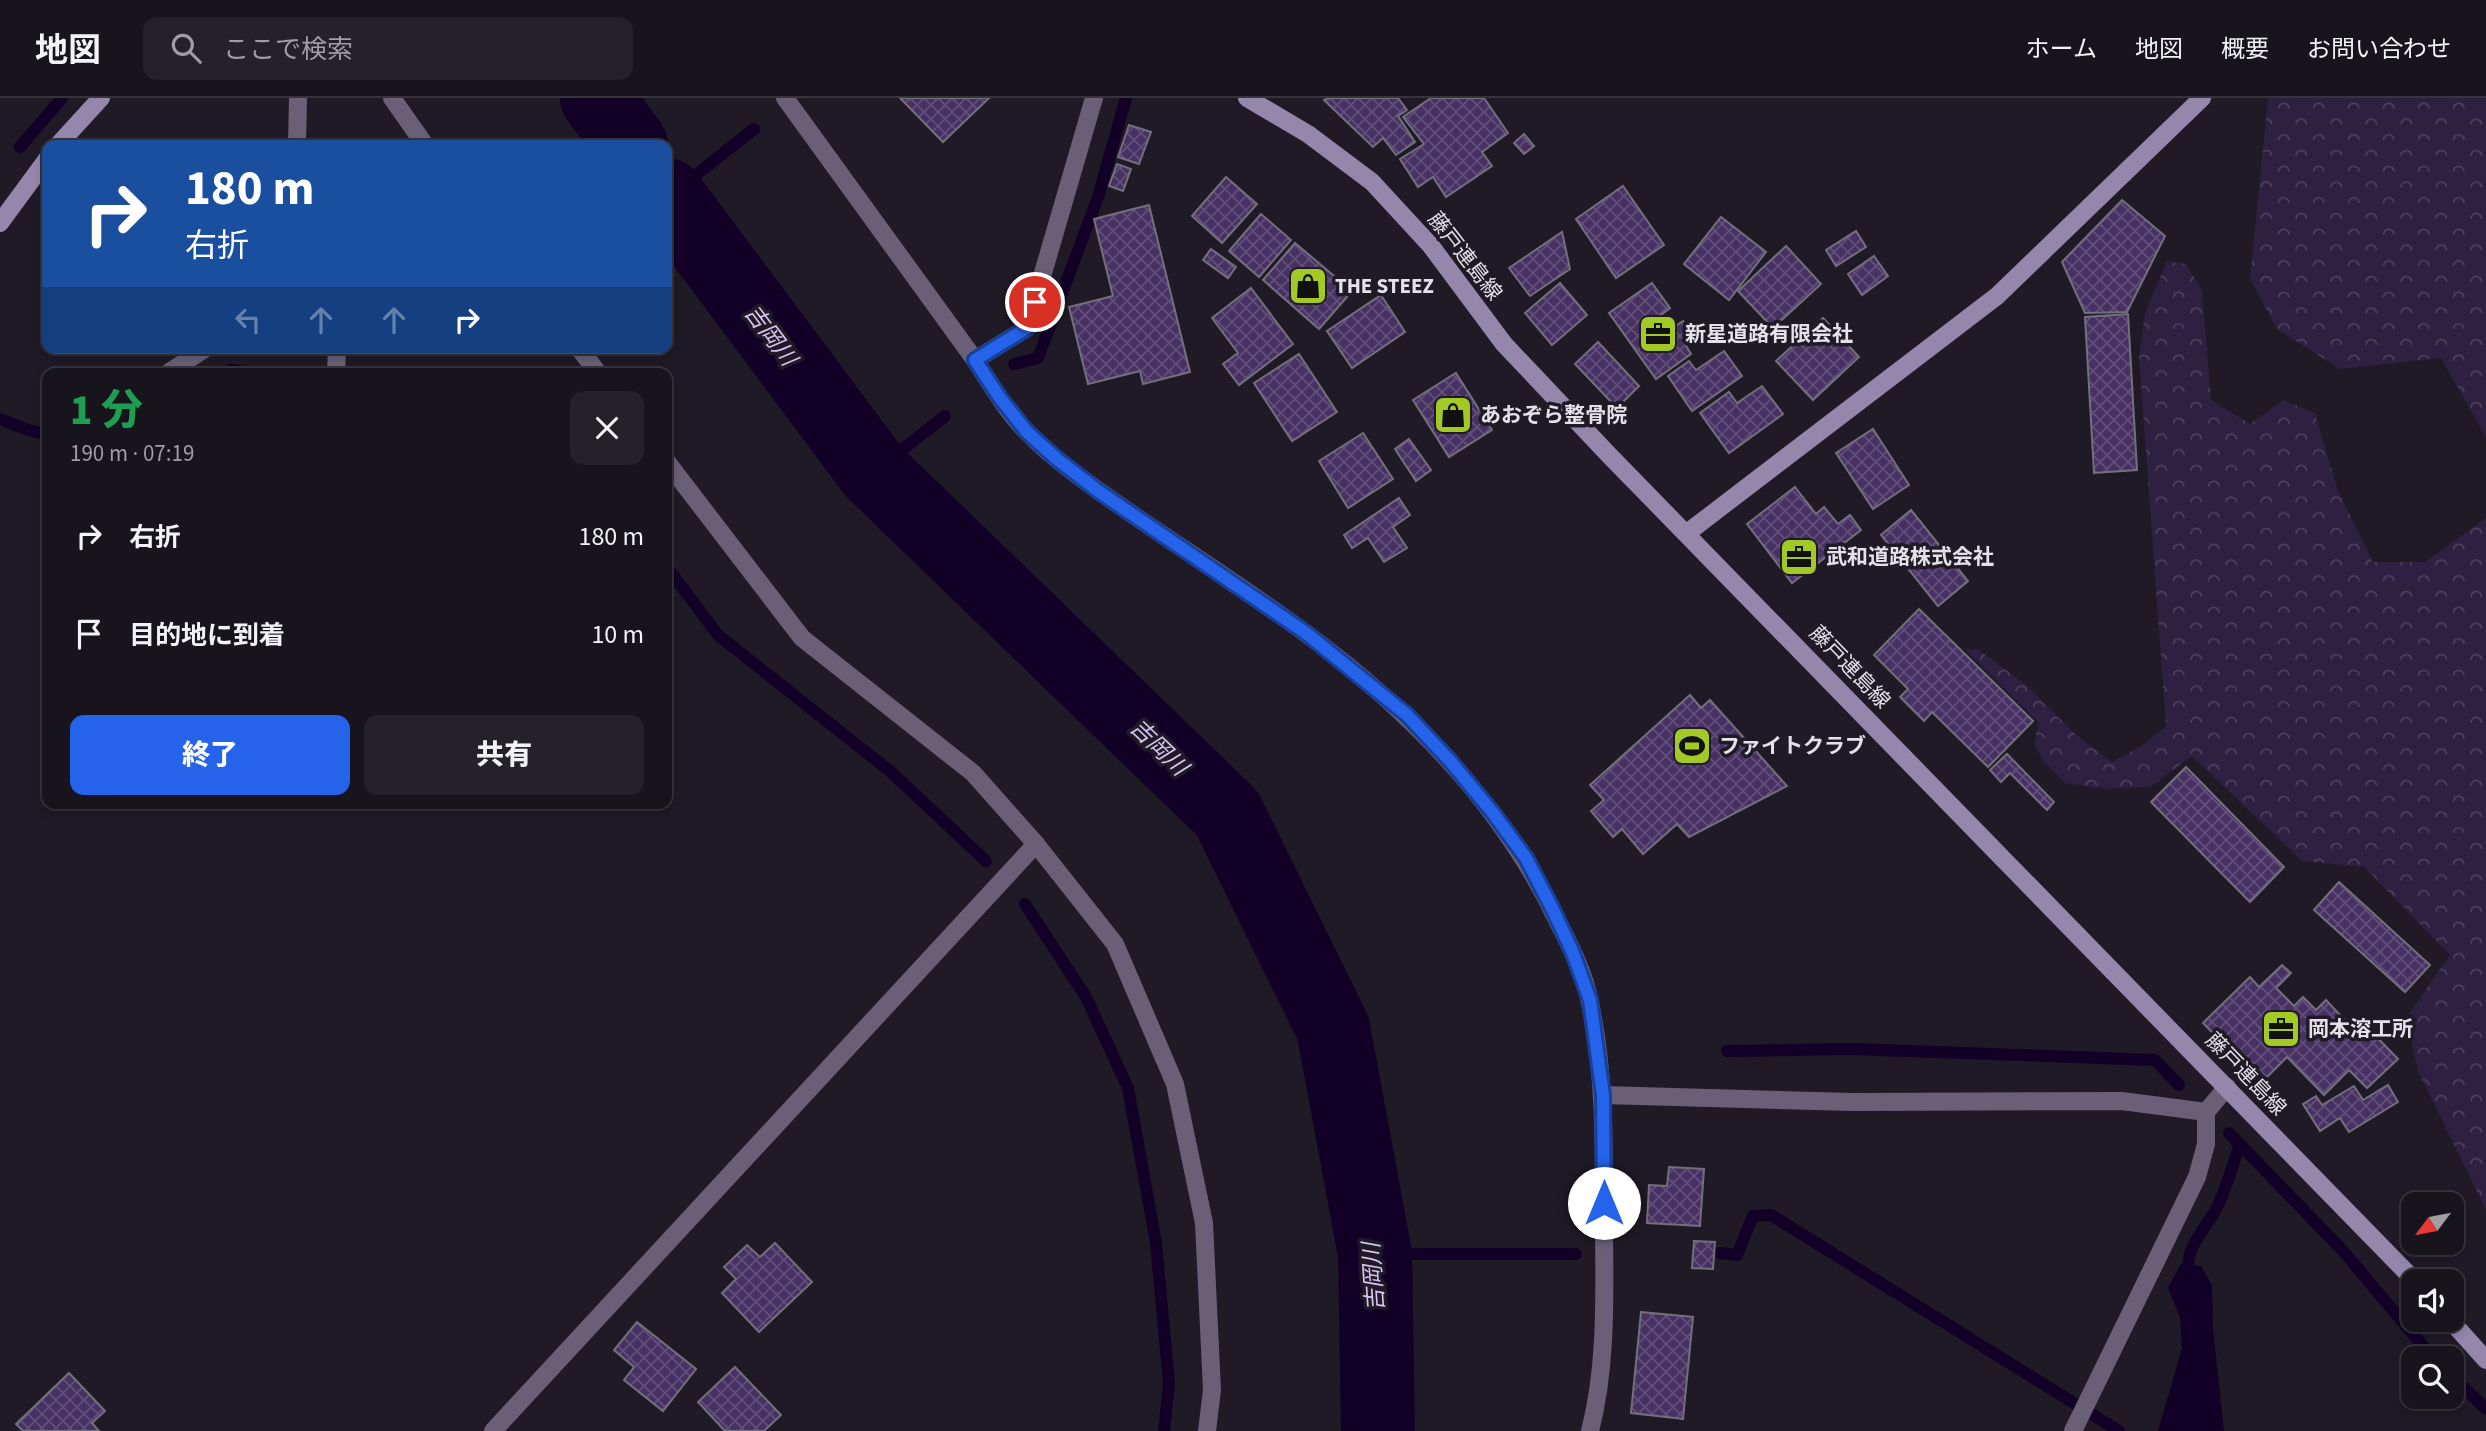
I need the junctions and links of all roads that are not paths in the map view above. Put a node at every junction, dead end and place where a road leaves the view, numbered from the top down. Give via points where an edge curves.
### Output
1 (101, 98) edge
2 (298, 98) edge
3 (392, 98) edge
4 (785, 98) edge
5 (1094, 98) edge
6 (1247, 98) edge
7 (2202, 98) edge
8 (63, 140) edge
9 (297, 140) edge
10 (421, 140) edge
11 (42, 166) edge
12 (0, 221) edge
13 (197, 354) edge
14 (584, 354) edge
15 (975, 360) junction
16 (176, 368) edge
17 (594, 368) edge
18 (672, 469) edge
19 (1687, 533) junction
20 (1036, 844) junction
21 (2227, 1087) junction
22 (1603, 1095) junction
23 (2206, 1112) junction
24 (2403, 1269) edge
25 (2461, 1332) edge
26 (2486, 1360) edge
27 (2074, 1428) edge
28 (493, 1431) edge
29 (1207, 1431) edge
30 (1590, 1431) edge

1 - 8 main road
2 - 9 street
3 - 10 street
4 - 15 street
5 - 15 street via 1027,328
6 - 19 main road, 藤戸連島線 via 1308,134 1372,182 1430,246 1504,344
7 - 19 main road via 1997,296
11 - 12 main road
13 - 16 street
14 - 17 street
15 - 22 street via 1027,432 1058,460 1306,633 1407,715 1451,762 1526,858 1573,953 1590,1000
18 - 20 street via 802,638 973,773
19 - 21 main road, 藤戸連島線
20 - 28 street
20 - 29 street via 1115,944 1175,1084 1203,1223 1212,1390
21 - 23 street
21 - 24 main road, 藤戸連島線
22 - 23 street via 1853,1102 2122,1101
22 - 30 street via 1605,1311 1599,1394
23 - 27 street via 2206,1144 2197,1177
25 - 26 main road

